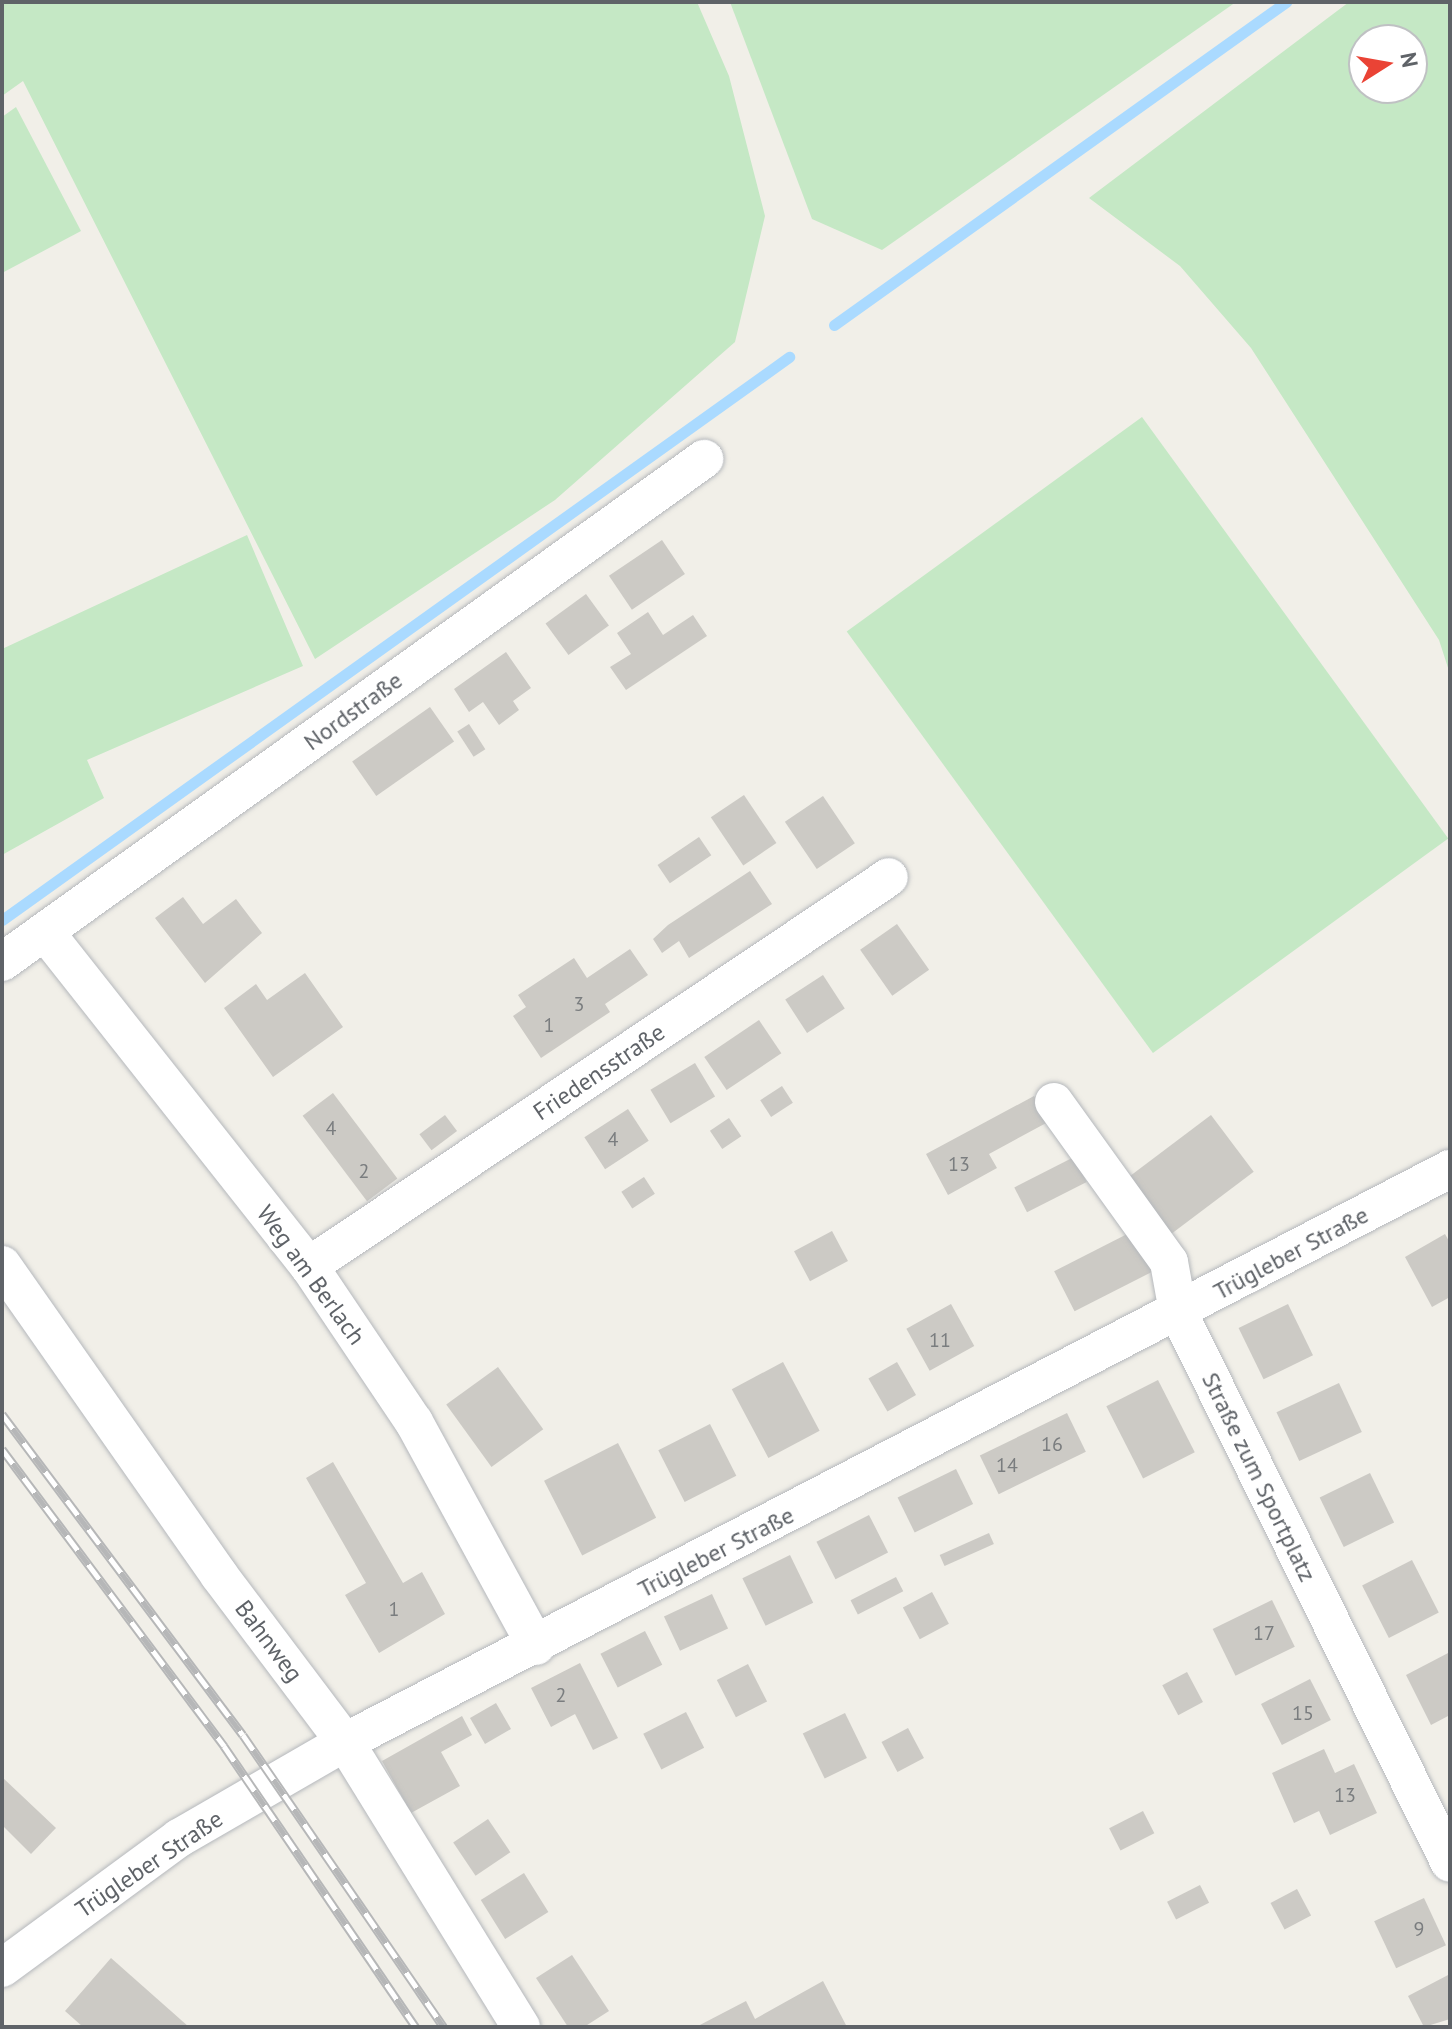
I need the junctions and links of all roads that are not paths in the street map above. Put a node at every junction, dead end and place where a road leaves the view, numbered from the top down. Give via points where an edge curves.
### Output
1 (704, 459) dead end
2 (889, 877) dead end
3 (45, 932) junction
4 (2, 962) edge
5 (1054, 1102) dead end
6 (1450, 1169) edge
7 (2, 1265) edge
8 (309, 1266) junction
9 (1178, 1312) junction
10 (536, 1646) junction
11 (345, 1742) junction
12 (1450, 1863) edge
13 (2, 1968) edge
14 (521, 2027) edge

1 - 3 street, Nordstraße
2 - 8 street, Friedensstraße
3 - 4 street, Nordstraße
3 - 8 street, Weg am Berlach
5 - 9 street, Straße zum Sportplatz via 1169,1262
6 - 9 street, Trügleber Straße
7 - 11 street, Bahnweg via 219,1575
8 - 10 street, Weg am Berlach via 414,1422
9 - 10 street, Trügleber Straße
9 - 12 street, Straße zum Sportplatz
10 - 11 street, Trügleber Straße
11 - 13 street, Trügleber Straße via 179,1838
11 - 14 street, Bahnweg

